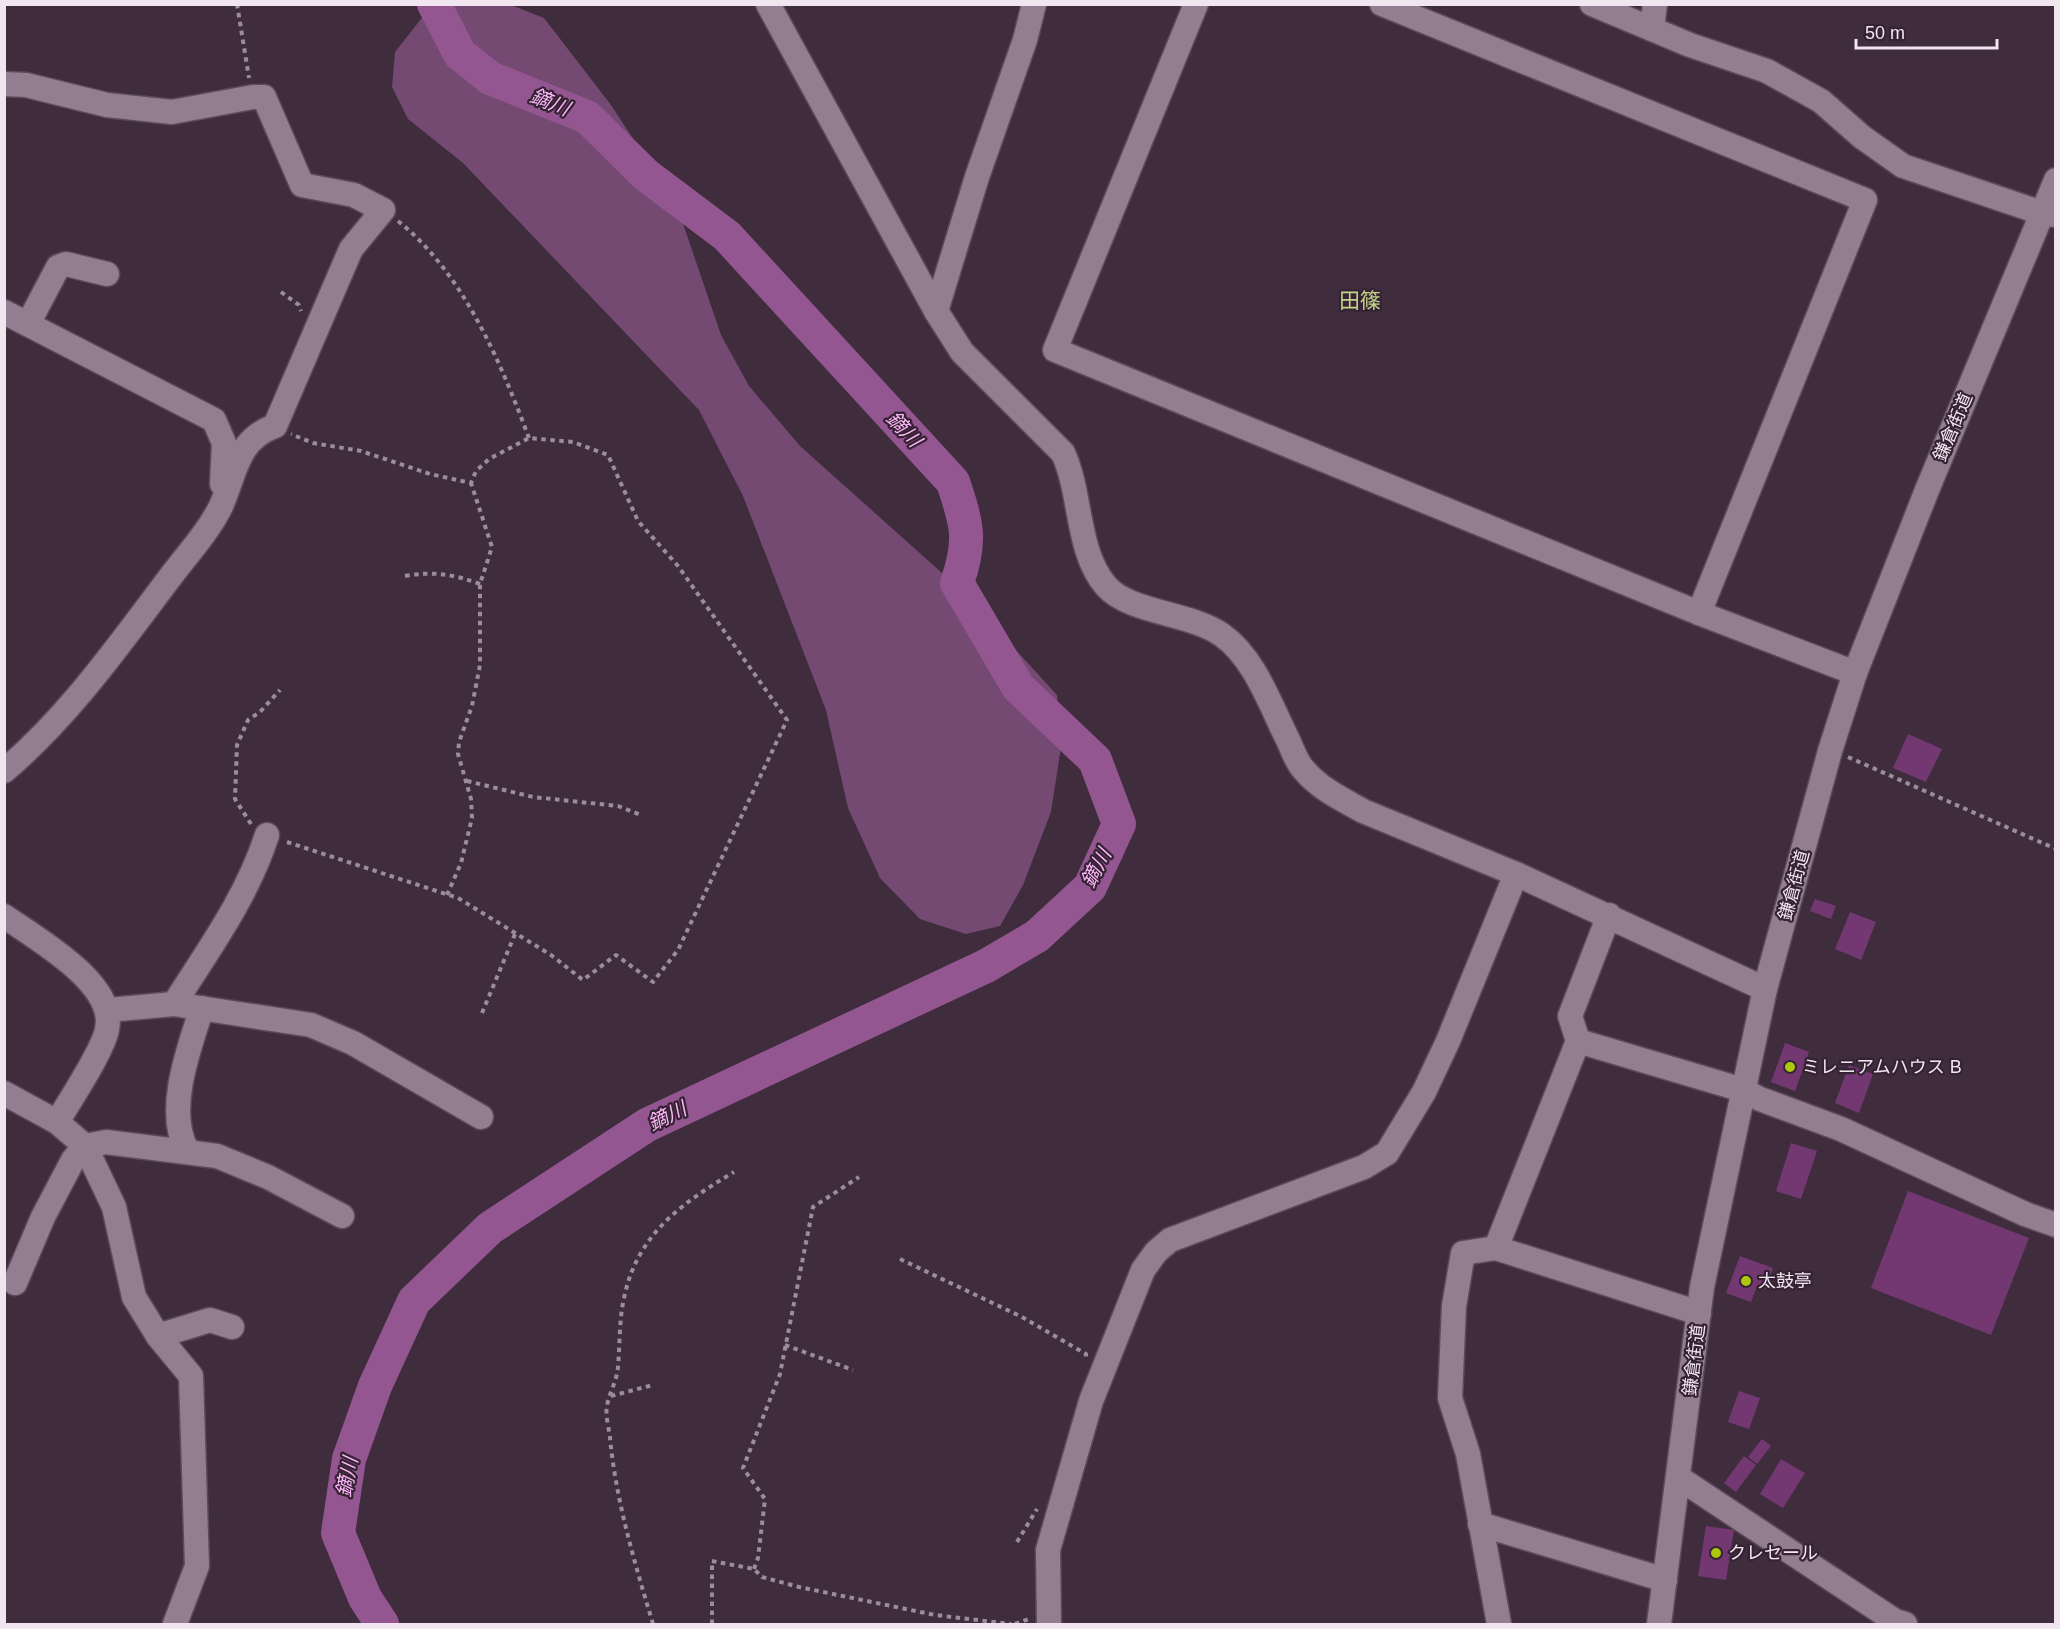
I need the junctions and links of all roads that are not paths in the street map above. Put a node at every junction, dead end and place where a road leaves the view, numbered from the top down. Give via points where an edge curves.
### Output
1 (768, 4) edge
2 (1034, 4) edge
3 (1196, 4) edge
4 (1382, 4) edge
5 (1592, 4) edge
6 (1655, 4) edge
7 (1652, 29) junction
8 (4, 84) edge
9 (2055, 180) edge
10 (2049, 214) edge
11 (107, 274) dead end
12 (936, 311) junction
13 (4, 312) edge
14 (28, 324) junction
15 (220, 507) junction
16 (1700, 613) junction
17 (1855, 673) junction
18 (4, 771) edge
19 (267, 835) road end
20 (1516, 874) junction
21 (1609, 915) junction
22 (4, 916) edge
23 (1765, 989) junction
24 (174, 1004) junction
25 (202, 1008) junction
26 (108, 1010) junction
27 (1578, 1041) junction
28 (1743, 1090) junction
29 (4, 1093) edge
30 (481, 1117) dead end
31 (57, 1122) junction
32 (85, 1146) junction
33 (187, 1150) junction
34 (342, 1216) dead end
35 (2055, 1225) edge
36 (1496, 1248) junction
37 (15, 1283) dead end
38 (1699, 1313) junction
39 (232, 1327) dead end
40 (158, 1336) junction
41 (1679, 1478) junction
42 (1480, 1524) junction
43 (1665, 1580) junction
44 (175, 1624) edge
45 (1049, 1624) edge
46 (1499, 1624) edge
47 (1659, 1624) edge
48 (1905, 1624) edge

1 - 12 street
2 - 12 street
3 - 16 street via 1055,350
4 - 16 street via 1865,200
5 - 7 street
6 - 7 street
7 - 10 street via 1767,71 1821,101 1903,166
8 - 15 street via 107,105 172,112 264,98 302,185 354,195 383,210 351,249 274,426 258,432 239,457
9 - 10 street, 鎌倉街道
10 - 17 street, 鎌倉街道 via 1927,490
11 - 14 street via 66,264 58,267
12 - 20 street via 962,352 1063,453 1073,475 1094,567 1107,587 1123,599 1188,619 1222,635 1249,663 1303,769 1329,793
13 - 14 street
14 - 15 street via 214,420 224,443
15 - 18 street via 93,679 47,732
16 - 17 street
17 - 23 street, 鎌倉街道
19 - 24 street via 237,907
20 - 21 street
20 - 45 street via 1448,1041 1424,1092 1387,1153 1364,1167 1170,1240 1143,1270 1091,1401 1048,1551
21 - 23 street
21 - 27 street via 1570,1016
22 - 26 street via 71,963
23 - 28 street, 鎌倉街道
24 - 25 street
24 - 26 street
25 - 30 street via 310,1025 353,1043
25 - 33 street via 182,1073 179,1114 182,1142
26 - 31 street via 107,1031
27 - 28 street
27 - 36 street
28 - 35 street via 1841,1129
28 - 38 street, 鎌倉街道
29 - 31 street
31 - 32 street
32 - 33 street via 106,1142
32 - 37 street via 73,1160 43,1216
32 - 40 street via 114,1207 134,1297
33 - 34 street via 217,1156 268,1177
36 - 38 street
36 - 42 street via 1463,1253 1454,1306 1450,1398 1468,1454
38 - 41 street, 鎌倉街道
39 - 40 street via 210,1320
40 - 44 street via 191,1376 196,1566
41 - 43 street, 鎌倉街道
41 - 48 street
42 - 43 street
42 - 46 street
43 - 47 street, 鎌倉街道

